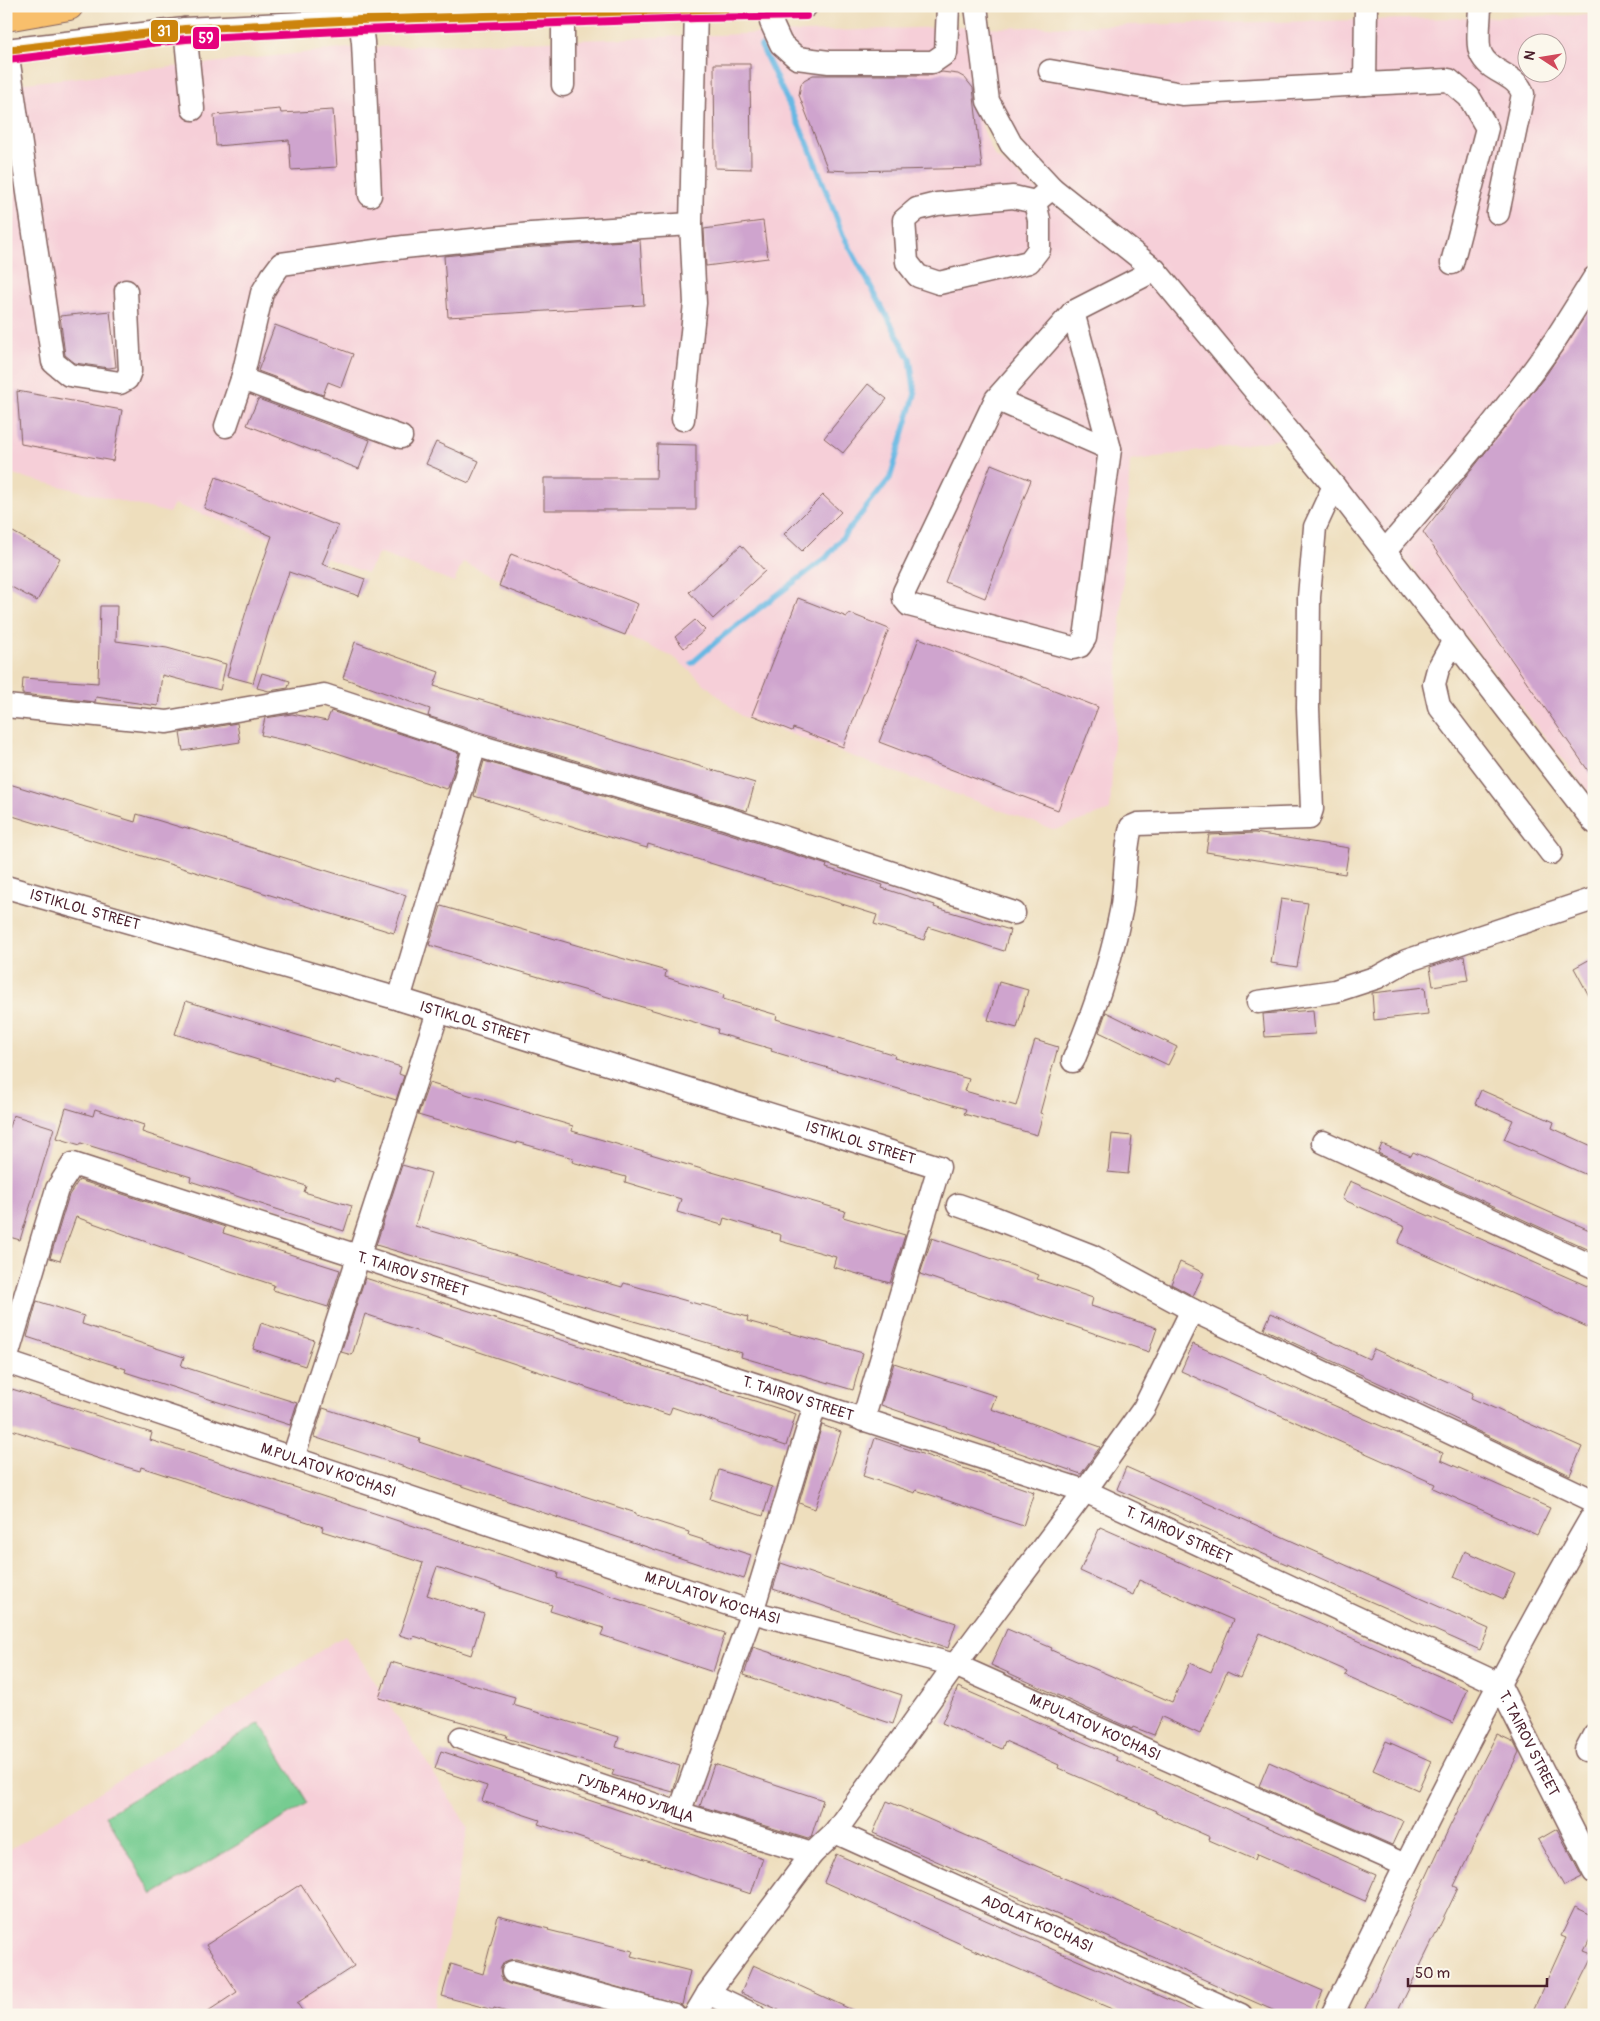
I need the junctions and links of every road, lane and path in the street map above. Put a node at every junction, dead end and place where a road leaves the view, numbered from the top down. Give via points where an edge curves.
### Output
1 (69, 6) edge
2 (806, 6) edge
3 (948, 6) edge
4 (976, 6) edge
5 (1366, 6) edge
6 (1480, 6) edge
7 (770, 7) edge
8 (696, 8) junction
9 (563, 13) junction
10 (6, 17) edge
11 (360, 20) junction
12 (185, 29) junction
13 (6, 50) edge
14 (1050, 71) dead end
15 (563, 84) dead end
16 (1365, 84) junction
17 (193, 109) dead end
18 (370, 195) dead end
19 (1044, 195) junction
20 (1498, 213) dead end
21 (691, 224) junction
22 (1452, 263) dead end
23 (1155, 270) junction
24 (1594, 278) edge
25 (126, 291) dead end
26 (1073, 312) junction
27 (242, 379) junction
28 (996, 400) junction
29 (683, 420) dead end
30 (226, 426) dead end
31 (400, 437) dead end
32 (1110, 449) junction
33 (1334, 486) junction
34 (1385, 551) junction
35 (1454, 640) junction
36 (6, 706) edge
37 (475, 744) junction
38 (1594, 822) edge
39 (1551, 853) dead end
40 (6, 887) edge
41 (1594, 899) edge
42 (1014, 913) dead end
43 (399, 999) junction
44 (1258, 1002) dead end
45 (438, 1012) junction
46 (1073, 1061) dead end
47 (1323, 1142) dead end
48 (958, 1205) dead end
49 (358, 1256) junction
50 (1594, 1267) edge
51 (1192, 1310) junction
52 (6, 1361) edge
53 (815, 1405) junction
54 (863, 1420) junction
55 (293, 1458) junction
56 (1086, 1491) junction
57 (1594, 1501) edge
58 (1592, 1521) edge
59 (752, 1612) junction
60 (955, 1665) junction
61 (1499, 1684) junction
62 (461, 1738) dead end
63 (679, 1813) junction
64 (835, 1832) junction
65 (812, 1854) junction
66 (1405, 1865) junction
67 (1594, 1872) edge
68 (513, 1972) dead end
69 (708, 1993) junction
70 (674, 2015) edge
71 (695, 2015) edge
72 (754, 2015) edge
73 (1241, 2015) edge
74 (1332, 2015) edge

1 - 10 highway
2 - 7 street
3 - 7 street via 946,53 933,62 829,62 797,58 781,44 771,22
4 - 19 street via 988,102
5 - 16 street
6 - 20 street via 1480,52 1485,61 1520,84 1523,94
7 - 8 street
8 - 9 street
8 - 21 street
9 - 11 street
9 - 15 street
11 - 12 street
11 - 18 street
12 - 13 street
12 - 17 street
13 - 25 street via 48,335 53,362 60,369 69,375 120,383 127,379 130,371
14 - 16 street via 1182,94
16 - 22 street via 1449,80 1469,97 1487,128
19 - 19 street via 1039,220 1039,249 1029,262 939,283 918,276 907,262 904,220 917,209 938,204
19 - 23 street
21 - 27 street via 532,234 281,264 262,293
21 - 29 street via 695,303
23 - 26 street
23 - 33 street
24 - 34 street via 1509,401
26 - 28 street
26 - 32 street
27 - 30 street
27 - 31 street
28 - 32 street
28 - 32 street via 904,592 904,599 909,605 1072,648 1080,646 1085,638
33 - 34 street
33 - 46 street via 1315,527 1309,597 1308,708 1312,809 1309,818 1138,824 1130,828 1121,910 1110,956 1090,1021
34 - 35 street
35 - 38 street
35 - 39 street via 1438,669 1434,684 1439,706
36 - 37 street via 167,722 324,694
37 - 42 street via 728,819
37 - 43 street
40 - 43 street, ISTIKLOL STREET
41 - 44 street via 1406,961 1378,977 1335,991
43 - 45 street, ISTIKLOL STREET
45 - 49 street
45 - 54 street, ISTIKLOL STREET via 939,1167
47 - 50 street
48 - 51 street via 1092,1256
49 - 52 street, T. TAIROV STREET via 73,1164 57,1189
49 - 53 street, T. TAIROV STREET
49 - 55 street
51 - 56 street via 1144,1408
51 - 57 street
52 - 55 street, M.PULATOV KO'CHASI
53 - 54 street, T. TAIROV STREET
53 - 59 street
54 - 56 street, T. TAIROV STREET
55 - 59 street, M.PULATOV KO'CHASI
56 - 60 street
56 - 61 street, T. TAIROV STREET
58 - 61 street
59 - 60 street, M.PULATOV KO'CHASI
59 - 63 street
60 - 64 street
60 - 66 street, M.PULATOV KO'CHASI
61 - 66 street
61 - 67 street, T. TAIROV STREET
62 - 63 street, ГУЛЬРАНО УЛИЦА
63 - 65 street, ГУЛЬРАНО УЛИЦА
64 - 65 street
64 - 73 street, ADOLAT KO'CHASI
65 - 69 street
66 - 74 street
68 - 70 street
69 - 71 street
69 - 72 street

